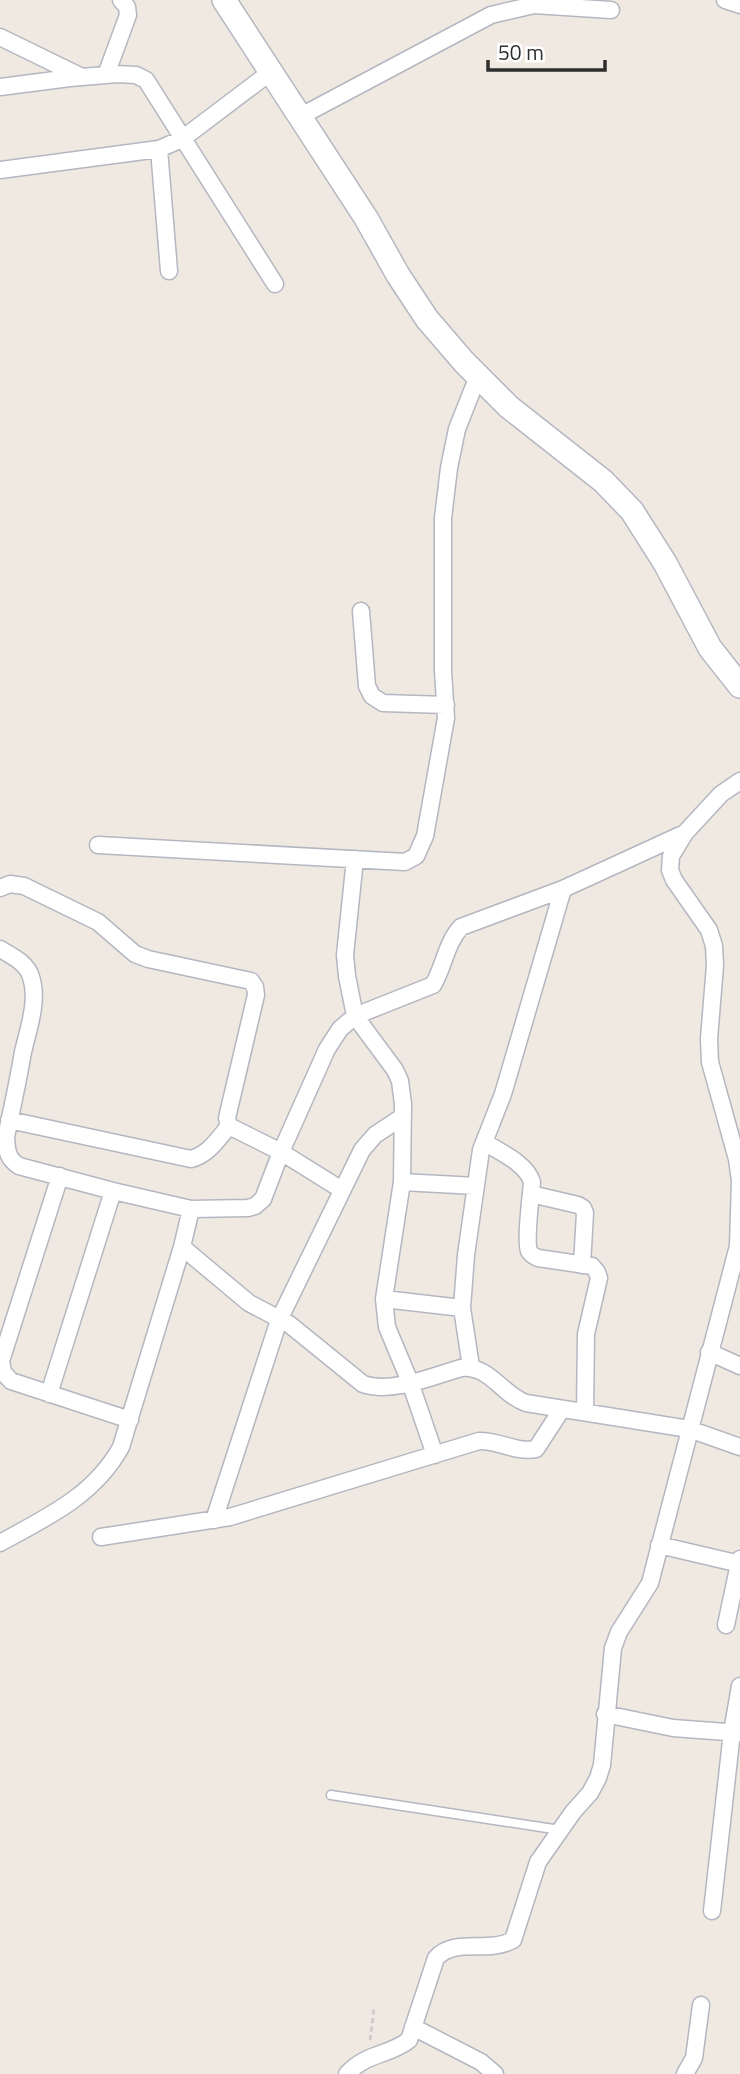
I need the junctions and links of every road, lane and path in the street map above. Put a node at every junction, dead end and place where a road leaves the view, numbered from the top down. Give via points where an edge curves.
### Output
1 (121, 0) edge
2 (224, 0) edge
3 (725, 0) edge
4 (740, 5) edge
5 (611, 10) dead end
6 (0, 37) edge
7 (272, 71) junction
8 (106, 75) junction
9 (82, 77) junction
10 (0, 87) edge
11 (301, 116) junction
12 (182, 139) junction
13 (159, 149) junction
14 (0, 170) edge
15 (169, 271) dead end
16 (275, 284) dead end
17 (478, 376) junction
18 (360, 611) dead end
19 (737, 676) edge
20 (446, 705) junction
21 (740, 782) edge
22 (685, 833) junction
23 (98, 845) dead end
24 (355, 859) junction
25 (0, 888) edge
26 (563, 889) junction
27 (0, 950) edge
28 (355, 1016) junction
29 (402, 1116) junction
30 (9, 1120) junction
31 (229, 1126) junction
32 (484, 1142) junction
33 (281, 1152) junction
34 (60, 1176) junction
35 (402, 1182) junction
36 (476, 1186) junction
37 (342, 1190) junction
38 (113, 1191) junction
39 (531, 1194) junction
40 (191, 1209) junction
41 (182, 1247) junction
42 (582, 1265) junction
43 (384, 1299) junction
44 (463, 1308) junction
45 (279, 1320) junction
46 (709, 1352) junction
47 (740, 1366) edge
48 (471, 1367) junction
49 (410, 1382) junction
50 (49, 1394) junction
51 (562, 1409) junction
52 (585, 1412) junction
53 (130, 1420) junction
54 (689, 1429) junction
55 (740, 1447) edge
56 (435, 1455) junction
57 (214, 1520) junction
58 (101, 1537) dead end
59 (0, 1543) edge
60 (659, 1545) junction
61 (740, 1562) edge
62 (726, 1625) dead end
63 (740, 1686) edge
64 (605, 1714) junction
65 (736, 1733) edge
66 (331, 1796) dead end
67 (560, 1830) junction
68 (712, 1911) dead end
69 (701, 2005) dead end
70 (374, 2009) dead end
71 (414, 2027) junction
72 (361, 2061) junction
73 (346, 2074) edge
74 (495, 2074) edge
75 (685, 2074) edge

1 - 8 street via 128,15
2 - 7 street
3 - 4 street
5 - 11 street via 534,5 491,15
6 - 9 street
7 - 11 street
7 - 12 street
8 - 9 street
8 - 12 street via 136,75 146,80
9 - 10 street
11 - 17 street via 427,319
12 - 13 street
12 - 16 street
13 - 14 street
13 - 15 street
17 - 19 street via 632,511 710,648
17 - 20 street via 457,429 443,518
18 - 20 street via 367,686 372,696 383,702
20 - 24 street via 425,836 416,856 405,862
21 - 22 street via 721,794
22 - 26 street
22 - 46 street via 671,856 670,870 709,930 714,946 710,1062 740,1181 738,1246
23 - 24 street
24 - 28 street via 345,955
25 - 31 street via 24,886 98,922 148,960 251,981 256,995 226,1118
26 - 28 street via 461,927 453,935 433,985
26 - 32 street via 503,1094
27 - 30 street via 28,970 34,993
28 - 29 street via 395,1070
28 - 33 street via 327,1049
29 - 35 street
29 - 37 street via 367,1142
30 - 31 street via 191,1159 208,1150
30 - 34 street via 6,1138 11,1161
31 - 33 street
32 - 36 street
32 - 39 street via 521,1165 530,1175
33 - 37 street
33 - 40 street via 263,1199 255,1206
34 - 38 street
34 - 50 street via 1,1361 10,1381
35 - 36 street
35 - 43 street
36 - 44 street
37 - 45 street
38 - 40 street
38 - 50 street
39 - 42 street via 583,1208
39 - 42 street via 529,1250 538,1258
40 - 41 street
41 - 45 street via 249,1303
41 - 53 street
42 - 52 street via 592,1266 599,1278 586,1334
43 - 44 street
43 - 49 street via 387,1327
44 - 48 street
45 - 49 street via 294,1327 363,1384 390,1388
45 - 57 street
46 - 47 street
46 - 54 street
48 - 49 street
48 - 51 street via 480,1369 518,1400
49 - 56 street
50 - 53 street
51 - 52 street
51 - 56 street via 536,1449 478,1441
52 - 54 street
53 - 59 street via 111,1465 73,1502
54 - 55 street
54 - 60 street
56 - 57 street
57 - 58 street
60 - 61 street
60 - 64 street via 650,1583 612,1648
61 - 62 street
63 - 65 street
64 - 65 street via 673,1728
64 - 67 street via 598,1778
65 - 68 street
66 - 67 lane
67 - 71 street via 538,1862 513,1940 497,1947 443,1951 436,1958
69 - 75 street via 694,2058
70 - 72 path via 371,2038
71 - 72 street via 410,2040 402,2046
71 - 74 street
72 - 73 street

